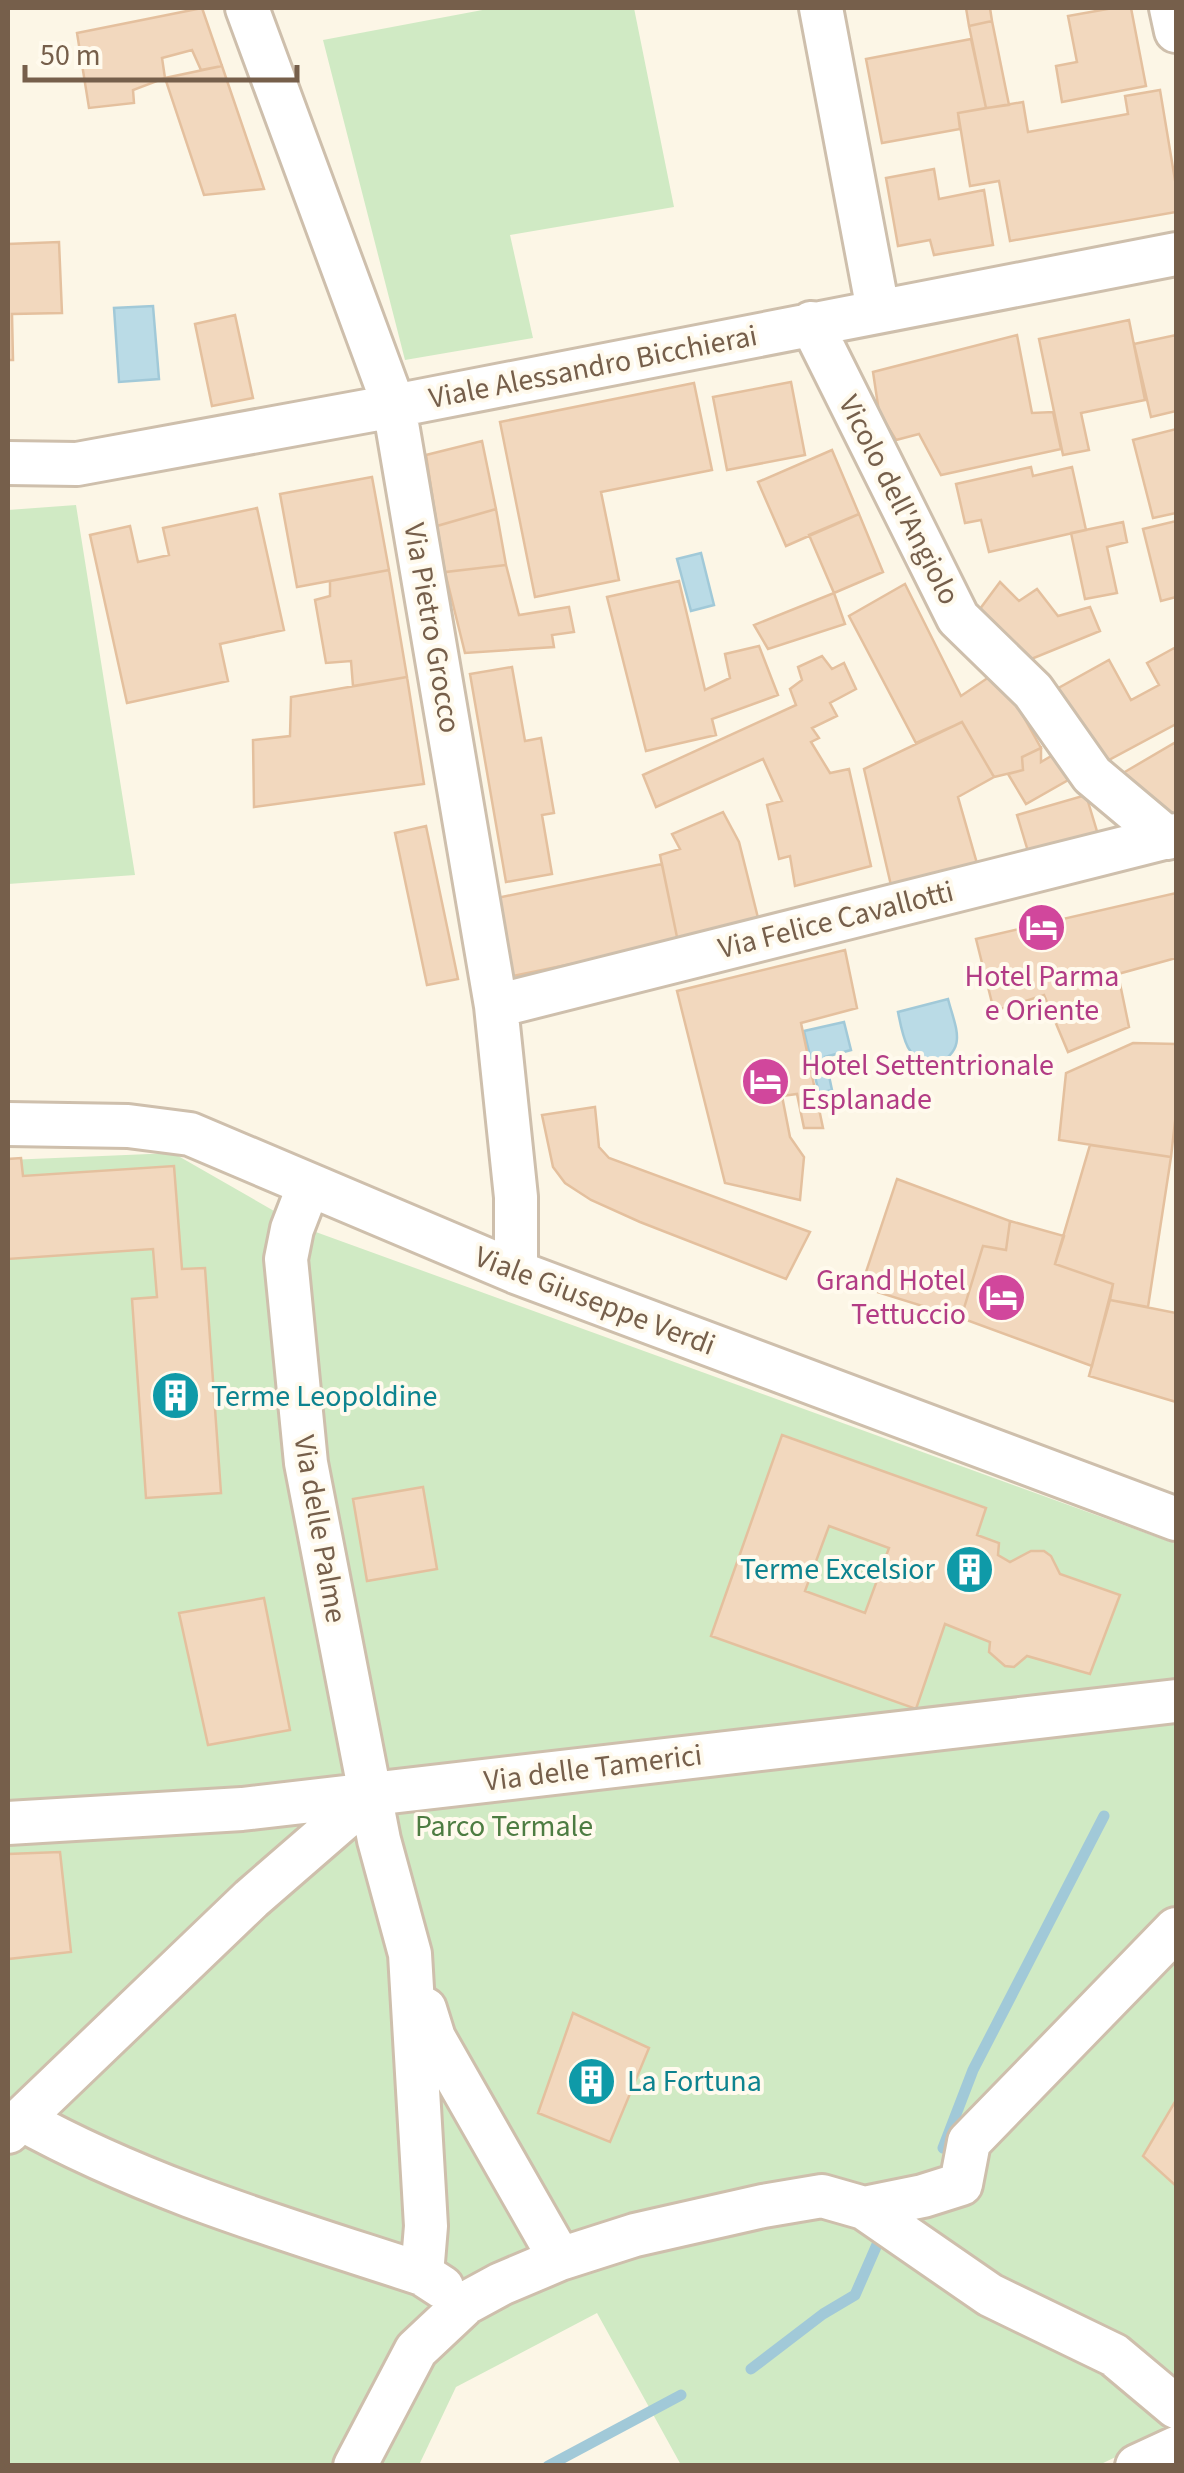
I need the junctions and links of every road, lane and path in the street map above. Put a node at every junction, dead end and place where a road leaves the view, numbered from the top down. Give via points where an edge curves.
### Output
1 (247, 8) edge
2 (821, 8) edge
3 (1171, 8) edge
4 (1176, 30) edge
5 (1176, 254) edge
6 (878, 310) junction
7 (811, 323) junction
8 (394, 406) junction
9 (8, 464) edge
10 (1172, 836) edge
11 (496, 1006) junction
12 (8, 1124) edge
13 (309, 1185) junction
14 (516, 1272) junction
15 (1176, 1519) edge
16 (1176, 1701) edge
17 (367, 1775) junction
18 (8, 1823) edge
19 (1176, 1929) edge
20 (410, 1954) junction
21 (14, 2126) edge
22 (864, 2208) junction
23 (560, 2259) junction
24 (422, 2274) junction
25 (466, 2303) junction
26 (1176, 2408) edge
27 (1176, 2448) edge
28 (355, 2466) edge
29 (1138, 2466) edge

1 - 8 street, Via Pietro Grocco
2 - 6 street
3 - 4 street
5 - 6 street, Viale Alessandro Bicchierai
6 - 7 street, Viale Alessandro Bicchierai
7 - 8 street, Viale Alessandro Bicchierai
7 - 10 street, Vicolo dell'Angiolo via 958,618 1033,691 1092,775
8 - 9 street, Viale Alessandro Bicchierai via 77,464
8 - 11 street, Via Pietro Grocco
10 - 11 street, Via Felice Cavallotti
11 - 14 street, Via Pietro Grocco via 516,1198
12 - 13 street, Viale Giuseppe Verdi via 190,1134
13 - 14 street, Viale Giuseppe Verdi
13 - 17 street, Via delle Palme via 286,1259 306,1462
14 - 15 street, Viale Giuseppe Verdi
16 - 17 street, Via delle Tamerici
17 - 18 street, Via delle Tamerici via 242,1809
17 - 20 street, Via delle Palme
17 - 21 street via 251,1899
19 - 22 street via 969,2142 962,2184
20 - 23 street via 434,2038
20 - 24 street via 426,2226
21 - 24 street via 184,2195
22 - 23 street via 822,2196 635,2235
22 - 26 street via 990,2295 1114,2355
23 - 25 street
24 - 25 street
25 - 28 street via 416,2350
27 - 29 street

